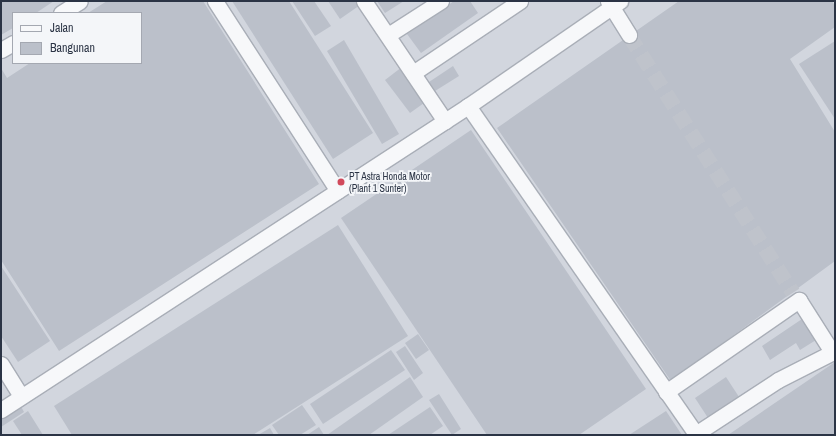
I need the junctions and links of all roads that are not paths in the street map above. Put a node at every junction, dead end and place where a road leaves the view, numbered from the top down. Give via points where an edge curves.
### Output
1 (80, 1) edge
2 (215, 1) edge
3 (364, 1) edge
4 (441, 1) edge
5 (520, 1) edge
6 (613, 3) edge
7 (63, 12) edge
8 (629, 35) tunnel mouth
9 (388, 36) junction
10 (12, 44) edge
11 (1, 50) edge
12 (414, 73) junction
13 (468, 106) junction
14 (445, 121) junction
15 (338, 191) junction
16 (834, 351) edge
17 (1, 364) edge
18 (666, 392) junction
19 (21, 396) junction
20 (1, 410) edge
21 (695, 435) edge

1 - 7 lane
2 - 15 lane
3 - 9 lane
4 - 9 lane
5 - 12 lane
6 - 8 lane
6 - 13 lane
9 - 12 lane
10 - 11 lane
12 - 14 lane
13 - 14 lane
13 - 18 lane
14 - 15 lane
15 - 19 lane
16 - 18 lane via 796,296
16 - 21 lane via 778,380
17 - 19 lane
18 - 21 lane
19 - 20 lane

